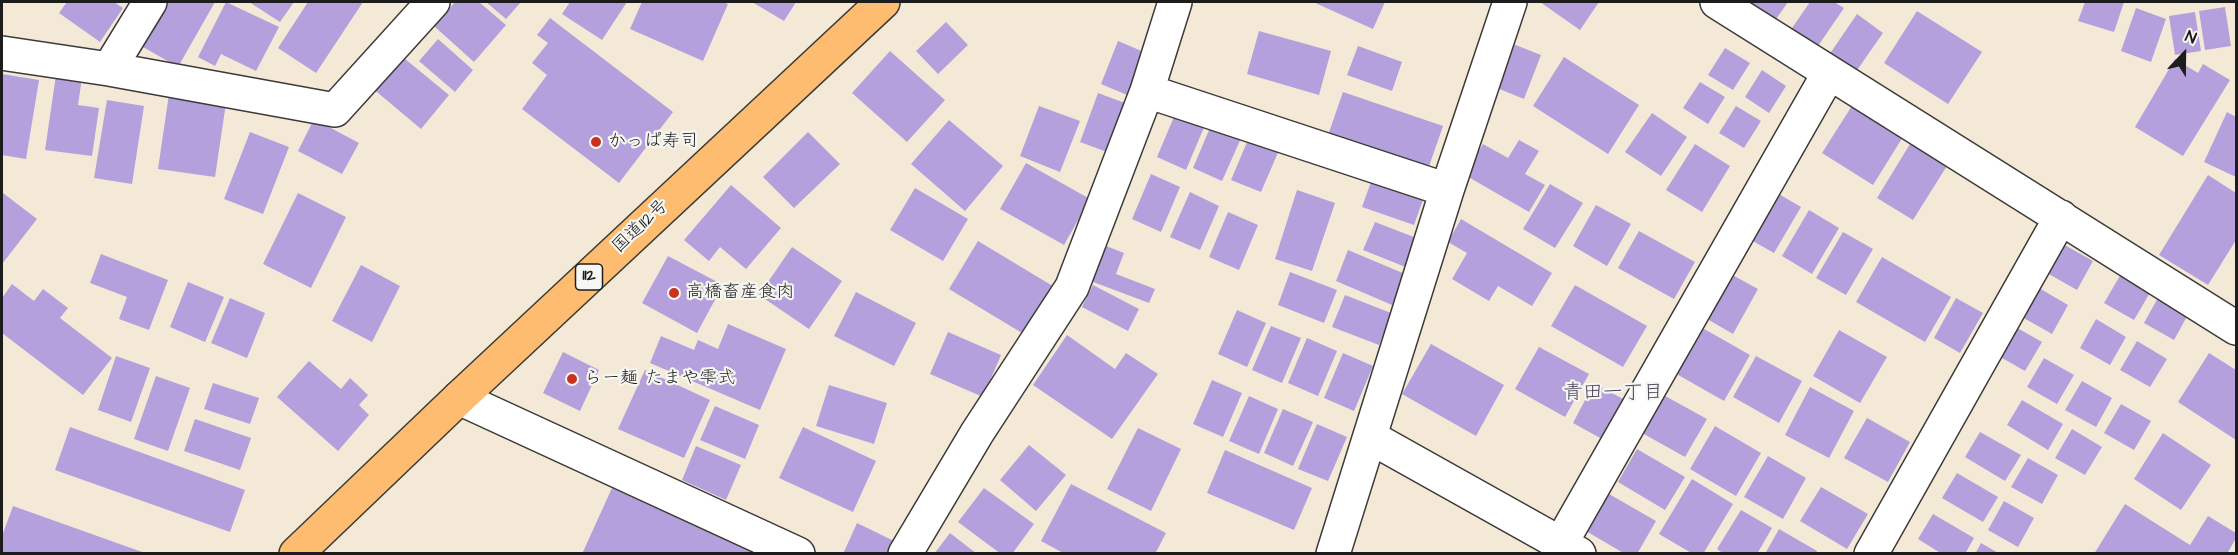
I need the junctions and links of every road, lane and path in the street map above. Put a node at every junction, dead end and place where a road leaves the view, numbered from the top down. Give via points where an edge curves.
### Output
1 (150, 2) edge
2 (433, 2) edge
3 (883, 2) edge
4 (1175, 2) edge
5 (1510, 2) edge
6 (1717, 2) edge
7 (2, 53) edge
8 (109, 69) junction
9 (1829, 73) junction
10 (1147, 91) junction
11 (1447, 190) junction
12 (2061, 217) junction
13 (2236, 328) edge
14 (459, 398) junction
15 (1371, 437) junction
16 (1570, 548) edge
17 (296, 554) edge
18 (798, 554) edge
19 (905, 554) edge
20 (1333, 554) edge
21 (1871, 554) edge

1 - 8 street
2 - 8 street via 335,110
3 - 14 highway, 国道112号 / 112
4 - 10 street
5 - 11 street
6 - 9 street
7 - 8 street
9 - 12 street
9 - 16 street
10 - 11 street
10 - 19 street via 1072,287 977,433
11 - 15 street
12 - 13 street
12 - 21 street
14 - 17 highway, 国道112号 / 112
14 - 18 street
15 - 16 street
15 - 20 street

